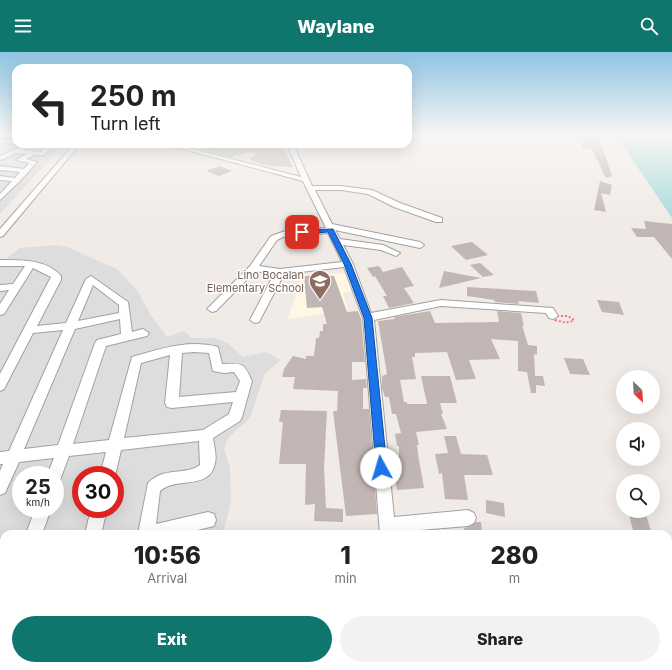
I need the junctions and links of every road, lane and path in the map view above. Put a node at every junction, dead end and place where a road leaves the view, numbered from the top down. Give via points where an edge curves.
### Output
1 (32, 164) edge
2 (60, 164) edge
3 (237, 164) edge
4 (299, 164) edge
5 (0, 168) edge
6 (26, 171) junction
7 (0, 178) edge
8 (18, 180) junction
9 (308, 184) junction
10 (3, 191) edge
11 (0, 198) edge
12 (439, 220) dead end
13 (330, 228) junction
14 (0, 234) edge
15 (336, 241) junction
16 (420, 245) dead end
17 (396, 253) dead end
18 (0, 263) edge
19 (31, 264) junction
20 (348, 264) junction
21 (253, 268) junction
22 (280, 272) junction
23 (17, 287) junction
24 (0, 288) edge
25 (1, 308) edge
26 (212, 309) dead end
27 (125, 315) junction
28 (553, 316) junction
29 (368, 318) junction
30 (255, 320) dead end
31 (71, 326) junction
32 (31, 330) junction
33 (143, 333) dead end
34 (126, 336) junction
35 (176, 350) junction
36 (0, 386) edge
37 (242, 396) junction
38 (206, 435) junction
39 (116, 445) junction
40 (64, 450) junction
41 (7, 457) edge
42 (58, 466) edge
43 (110, 466) edge
44 (0, 488) edge
45 (40, 518) edge
46 (96, 518) edge
47 (468, 518) dead end
48 (208, 520) dead end
49 (35, 530) edge
50 (93, 530) edge
51 (147, 530) edge
52 (164, 530) edge
53 (388, 530) edge

1 - 6 street
2 - 14 street
3 - 9 street
4 - 9 street
5 - 6 street
6 - 8 street
7 - 8 street
8 - 10 street
9 - 12 street via 369,192
9 - 13 street
10 - 11 street
13 - 15 street
13 - 16 street
13 - 21 street via 274,238
15 - 17 street via 383,248
15 - 20 street
18 - 19 street
19 - 23 street
19 - 32 street via 56,276
20 - 22 street
20 - 29 street
21 - 22 street
21 - 26 street
22 - 30 street
23 - 24 street
23 - 25 street
27 - 31 street
27 - 31 street via 124,304 91,279
27 - 34 street
28 - 28 path via 555,320 569,323 574,320 568,316
28 - 29 street via 549,310 441,304
29 - 53 street
31 - 32 street
31 - 41 street
32 - 36 street
33 - 34 street
34 - 40 street via 101,343
35 - 37 street via 214,350 217,368 236,367 242,372 246,381
35 - 37 street via 172,403
35 - 39 street via 136,360
37 - 38 street via 235,417
38 - 39 street
38 - 51 street via 208,464 204,472 157,482 153,488
39 - 40 street
39 - 43 street
40 - 41 street
40 - 42 street
41 - 44 street
45 - 49 street
46 - 50 street
47 - 53 street
48 - 52 street

